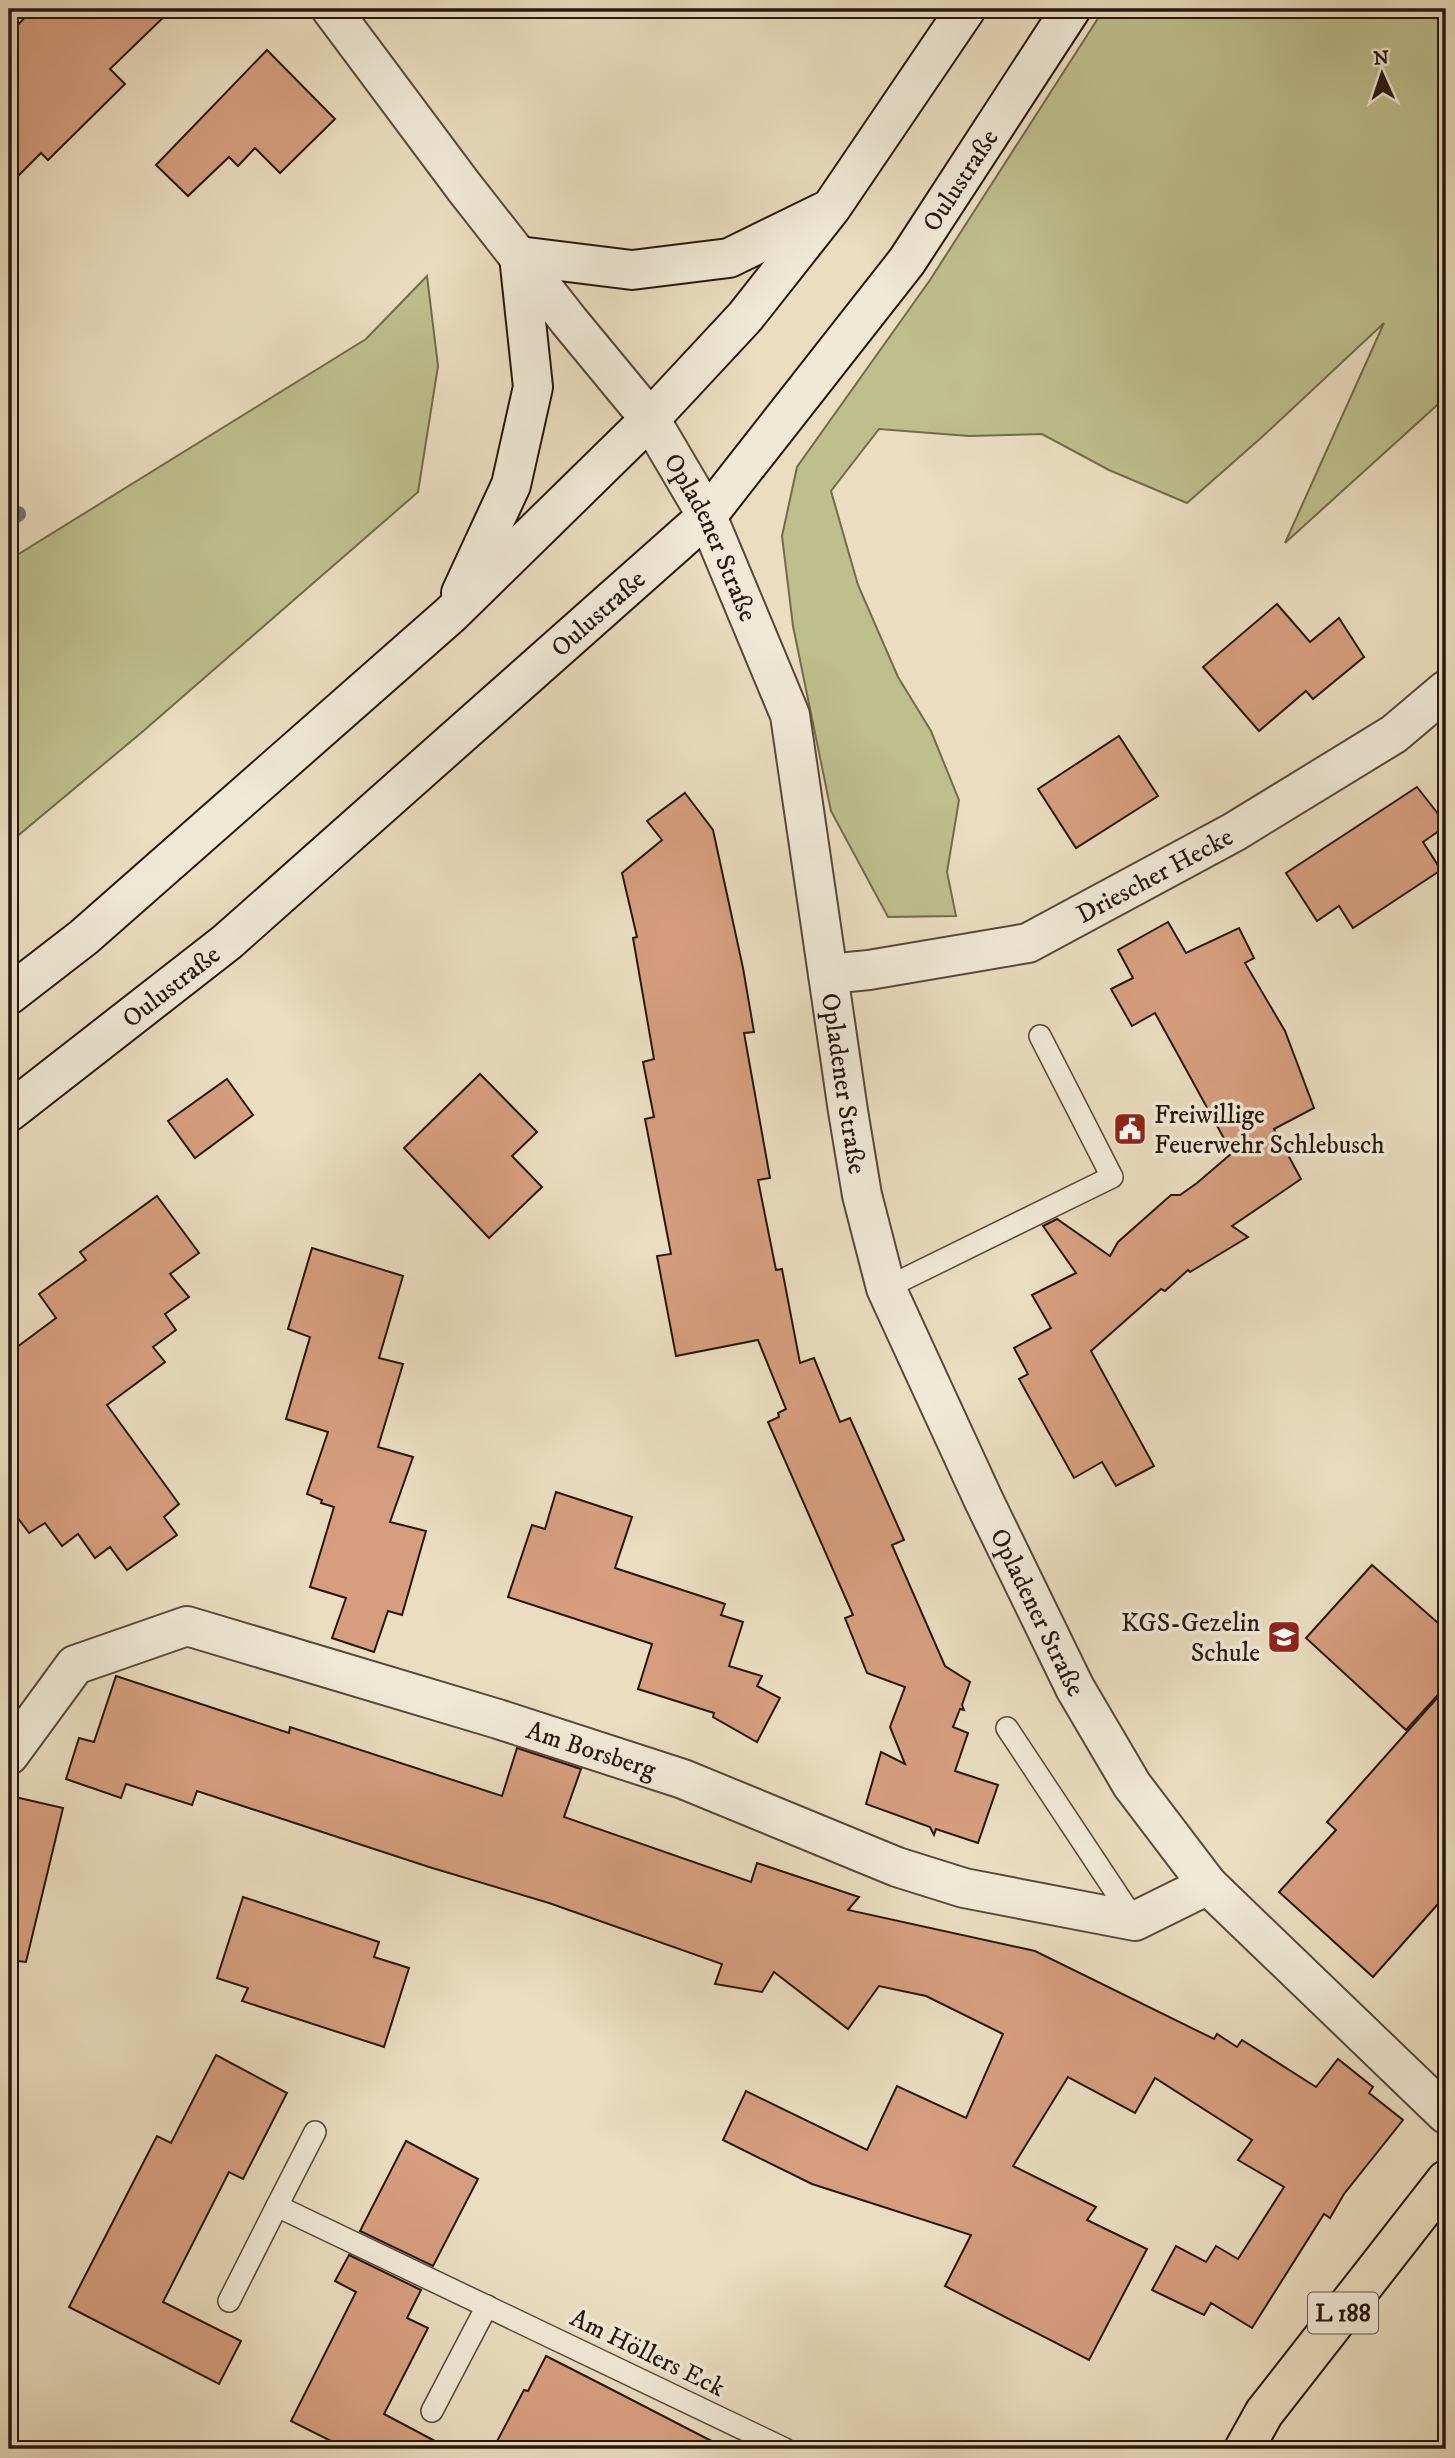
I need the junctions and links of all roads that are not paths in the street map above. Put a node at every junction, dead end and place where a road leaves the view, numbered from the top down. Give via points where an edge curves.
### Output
1 (331, 9) edge
2 (966, 9) edge
3 (1071, 9) edge
4 (831, 208) junction
5 (519, 256) junction
6 (650, 419) junction
7 (707, 516) junction
8 (451, 614) junction
9 (1446, 690) edge
10 (828, 974) junction
11 (9, 995) edge
12 (1040, 1036) dead end
13 (9, 1112) edge
14 (886, 1288) junction
15 (1007, 1728) dead end
16 (9, 1755) edge
17 (1208, 1885) junction
18 (1135, 1921) junction
19 (1446, 2114) edge
20 (315, 2132) dead end
21 (1446, 2180) edge
22 (277, 2206) junction
23 (229, 2301) dead end
24 (487, 2306) junction
25 (432, 2410) dead end
26 (785, 2449) edge
27 (1244, 2449) edge

1 - 5 street, Opladener Straße
2 - 4 street
3 - 7 street, Oulustraße via 907,261
4 - 5 street via 729,258 632,270
4 - 6 street via 745,317
5 - 6 street, Opladener Straße
5 - 8 street via 533,387 511,485
6 - 7 street, Opladener Straße
6 - 8 street
7 - 10 street, Opladener Straße via 790,715
7 - 13 street, Oulustraße via 227,942
8 - 11 street via 84,937
9 - 10 street, Driescher Hecke via 1394,734 1234,832 1028,943
10 - 14 street, Opladener Straße via 862,1195
12 - 14 lane via 1112,1177
14 - 17 street, Opladener Straße via 1075,1688 1132,1786
15 - 18 lane
16 - 18 street, Am Borsberg via 75,1665 187,1626 683,1779 897,1867 964,1888
17 - 18 street
17 - 19 street, Opladener Straße
20 - 22 lane
21 - 27 main road, L 188 via 1264,2413
22 - 23 lane
22 - 24 lane, Am Höllers Eck
24 - 25 lane
24 - 26 lane, Am Höllers Eck

